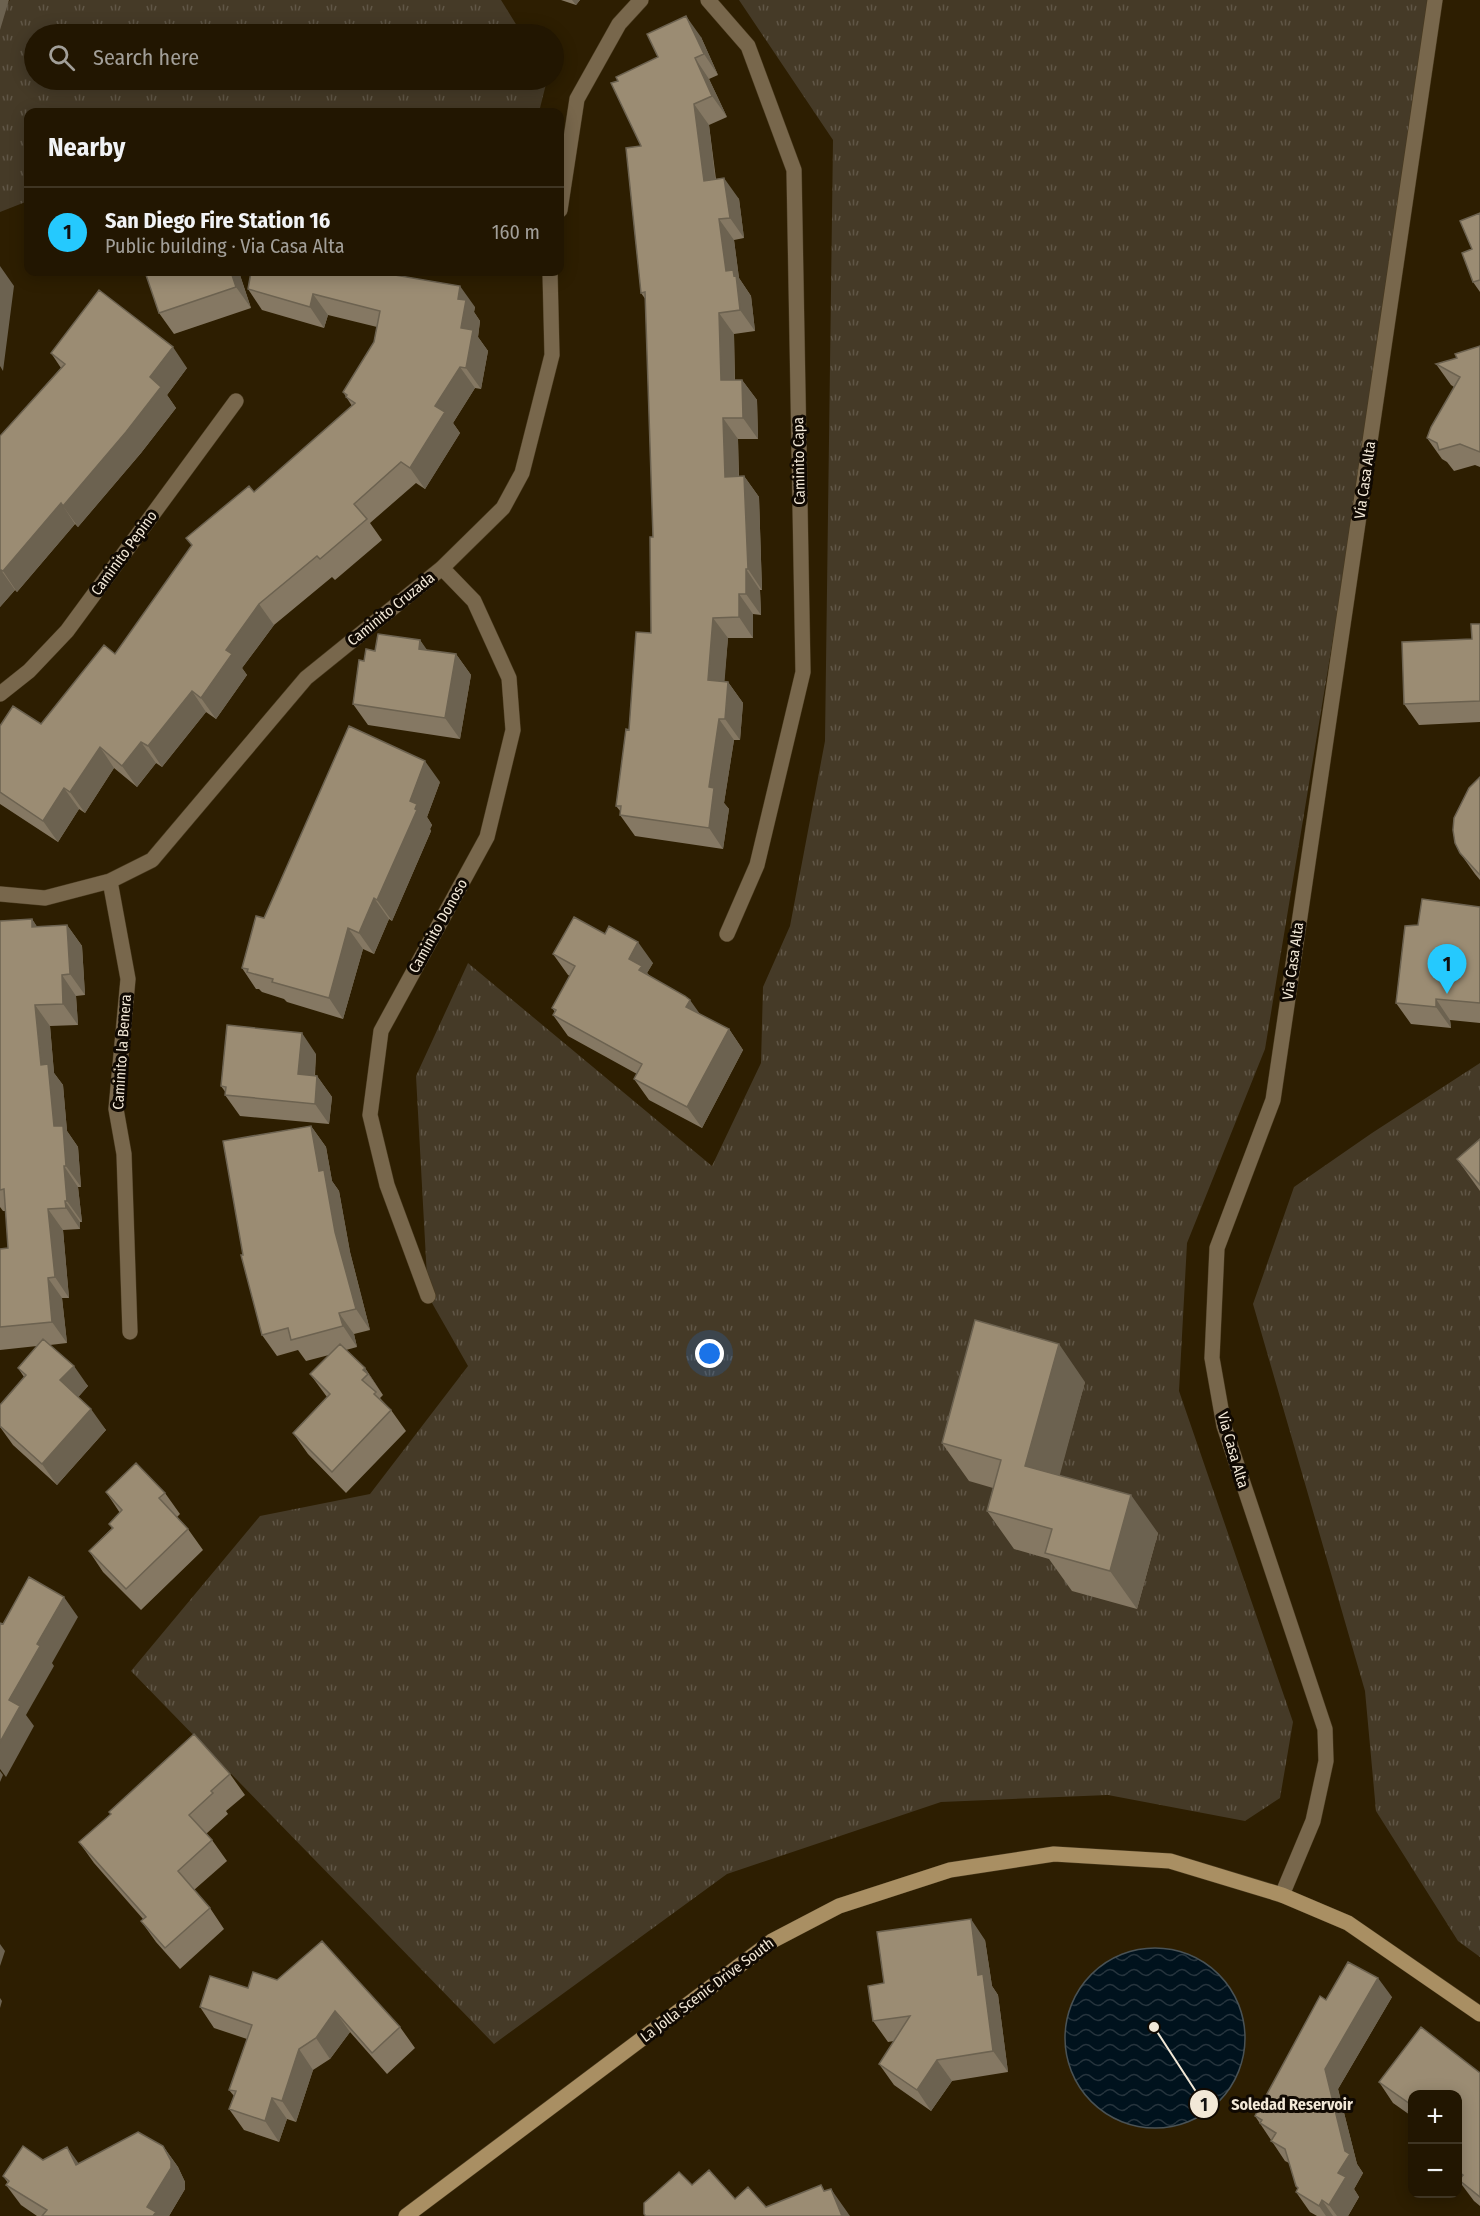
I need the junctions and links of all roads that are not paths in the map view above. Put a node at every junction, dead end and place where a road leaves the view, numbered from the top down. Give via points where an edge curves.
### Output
1 (641, 0) edge
2 (708, 0) edge
3 (1435, 0) edge
4 (564, 184) edge
5 (550, 276) edge
6 (236, 401) dead end
7 (442, 568) junction
8 (0, 694) edge
9 (110, 881) junction
10 (0, 894) edge
11 (727, 934) dead end
12 (428, 1296) dead end
13 (130, 1332) dead end
14 (1282, 1895) junction
15 (1480, 2014) edge
16 (406, 2216) edge

1 - 4 street via 620,24 577,99
2 - 11 street, Caminito Capa via 748,46 794,170 803,672 758,865
3 - 14 street, Via Casa Alta via 1273,1100 1216,1248 1212,1358 1224,1426 1324,1729 1326,1761 1313,1821
5 - 7 street, Caminito Cruzada via 552,355 522,473 503,508
6 - 8 street, Caminito Pepino via 67,631 29,671
7 - 9 street, Caminito Cruzada via 306,678 152,860
7 - 12 street, Caminito Donoso via 474,601 509,678 513,729 487,837 381,1031 370,1115 387,1185
9 - 10 street, Caminito Cruzada via 45,898
9 - 13 street, Caminito la Benera via 128,979 116,1109 124,1154
14 - 15 street, La Jolla Scenic Drive South via 1348,1923
14 - 16 street, La Jolla Scenic Drive South via 1170,1861 1054,1854 950,1870 839,1906 772,1941

